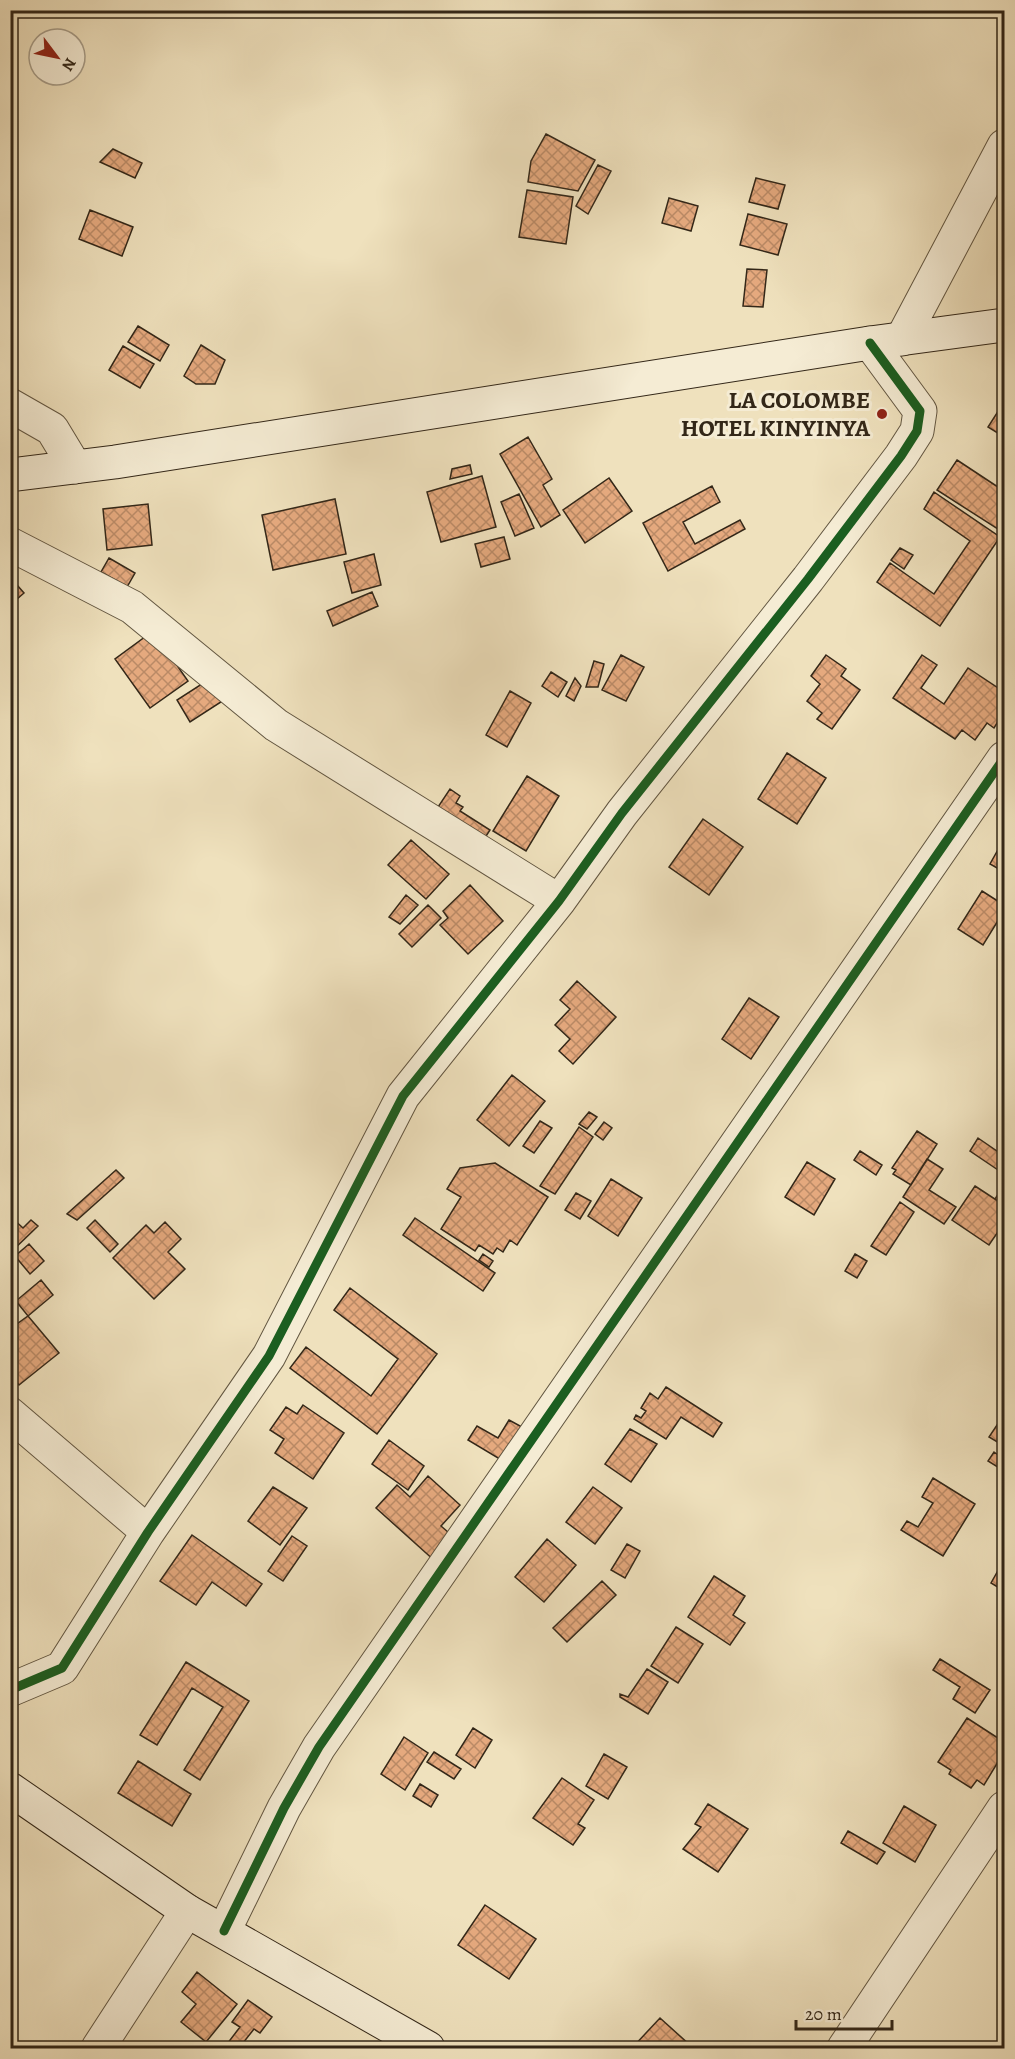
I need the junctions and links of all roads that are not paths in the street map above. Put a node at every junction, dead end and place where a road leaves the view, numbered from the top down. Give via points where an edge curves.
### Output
1 (1005, 146) edge
2 (1005, 325) edge
3 (902, 339) junction
4 (870, 343) junction
5 (10, 405) edge
6 (75, 467) junction
7 (10, 476) edge
8 (10, 544) edge
9 (1005, 758) edge
10 (559, 901) junction
11 (10, 1414) edge
12 (148, 1532) junction
13 (10, 1690) edge
14 (10, 1789) edge
15 (1005, 1808) edge
16 (187, 1911) junction
17 (224, 1931) junction
18 (98, 2049) edge
19 (428, 2049) edge
20 (844, 2049) edge

1 - 3 street
2 - 3 street
3 - 4 street
4 - 6 street
4 - 10 street via 920,411 917,431 800,588 622,813
5 - 6 street via 52,429
6 - 7 street
8 - 10 street via 132,607 276,726
9 - 17 street via 319,1747 284,1808
10 - 12 street via 403,1096 269,1356
11 - 12 street
12 - 13 street via 62,1668
14 - 16 street
15 - 20 street
16 - 17 street
16 - 18 street
17 - 19 street

